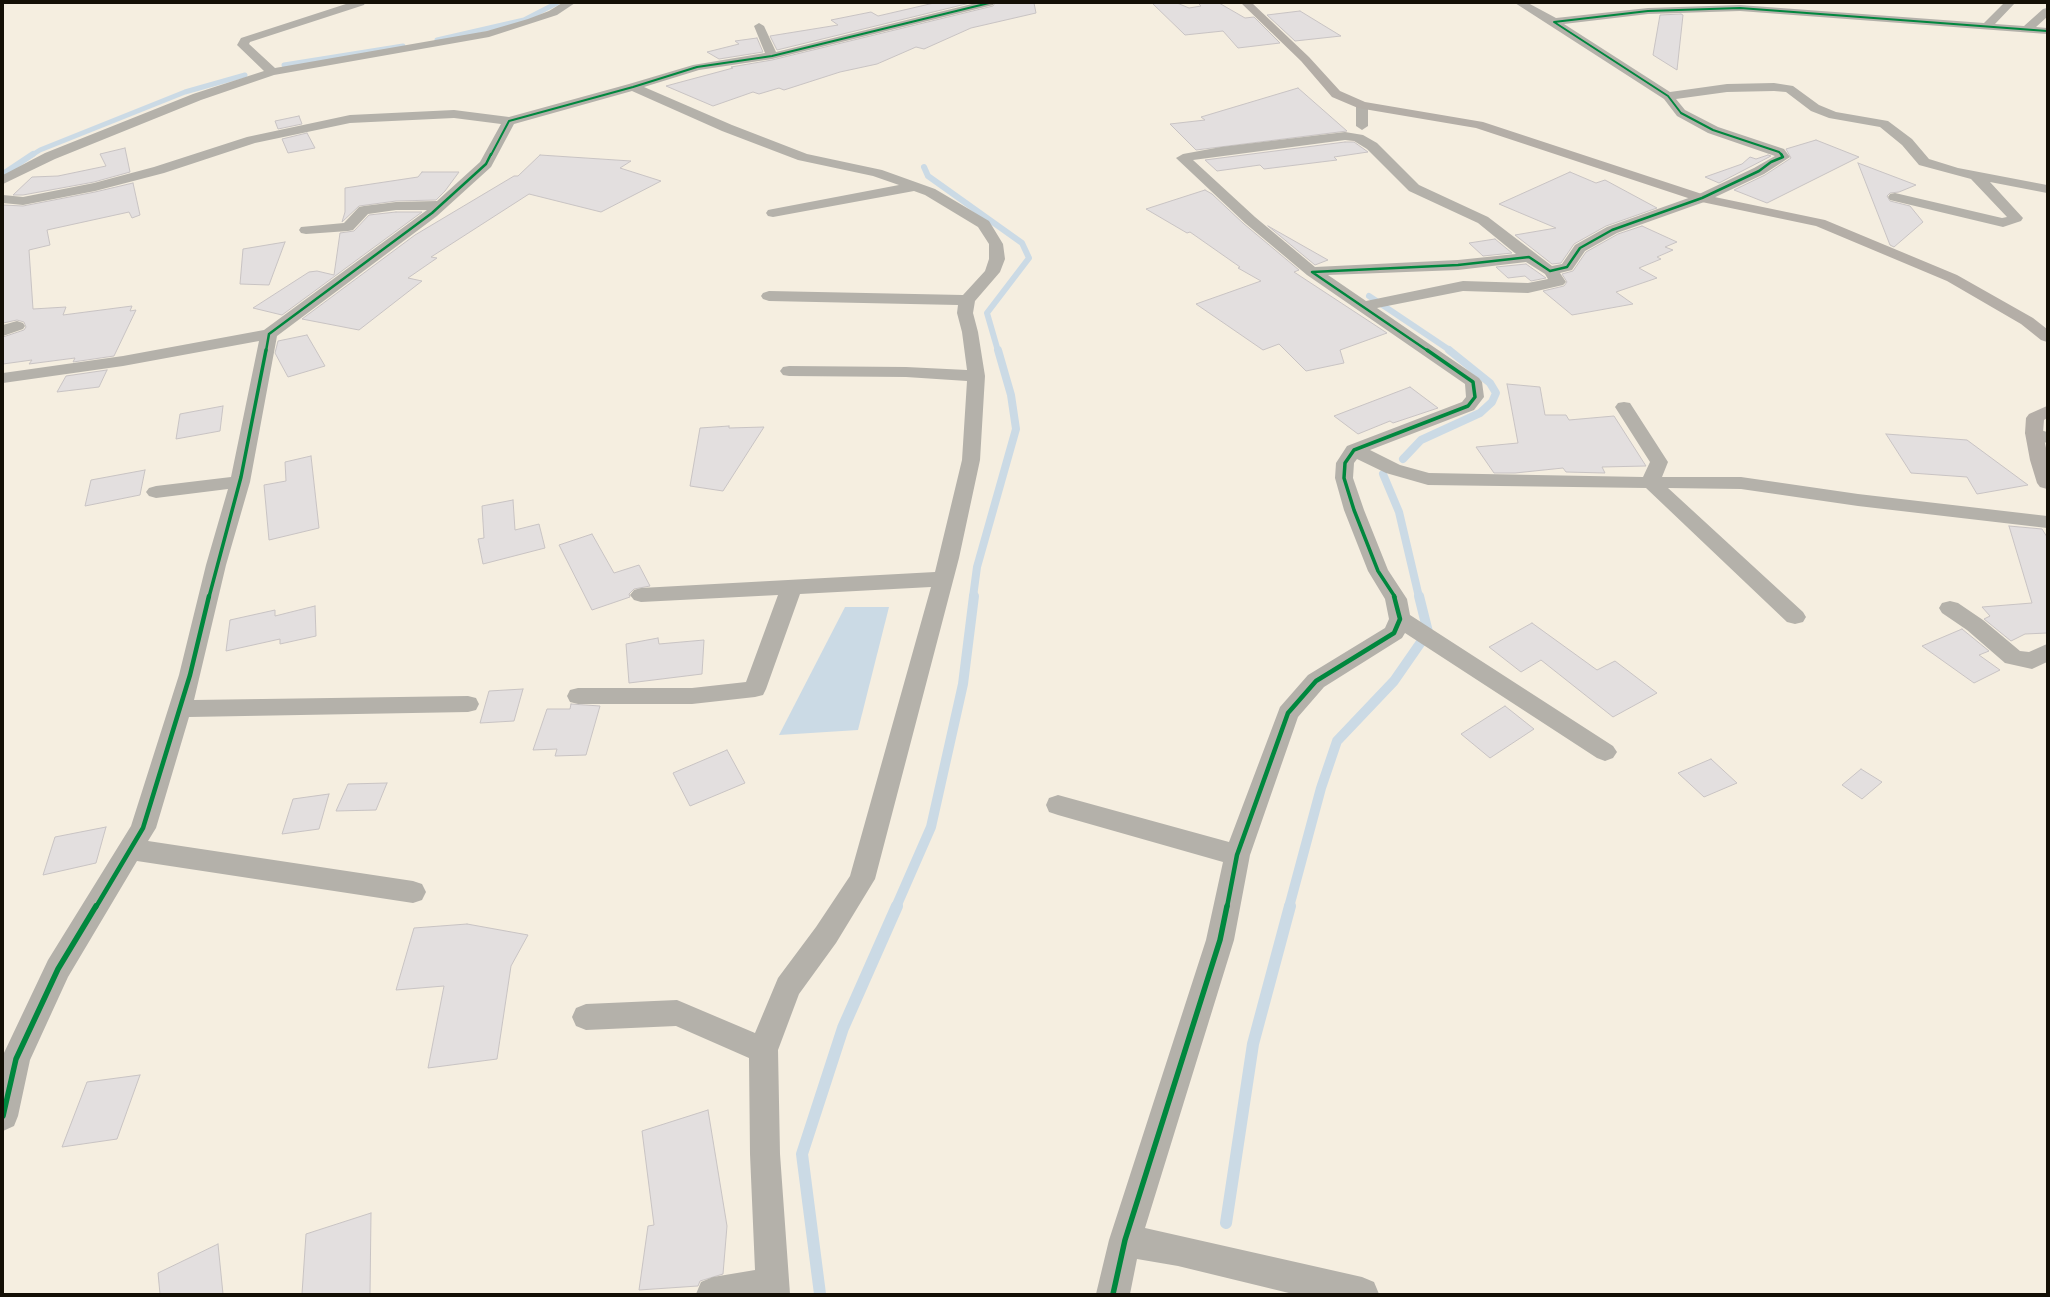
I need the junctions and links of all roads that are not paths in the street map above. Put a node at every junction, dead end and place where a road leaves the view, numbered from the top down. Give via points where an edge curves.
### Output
1 (360, 3) edge
2 (570, 3) edge
3 (989, 3) edge
4 (1246, 3) edge
5 (1520, 3) edge
6 (2010, 3) edge
7 (1880, 8) dead end
8 (2047, 11) edge
9 (1870, 17) junction
10 (1554, 22) junction
11 (759, 26) dead end
12 (1986, 27) junction
13 (2026, 30) junction
14 (2047, 31) edge
15 (772, 56) junction
16 (272, 72) junction
17 (633, 87) junction
18 (1668, 96) junction
19 (1362, 104) junction
20 (509, 121) junction
21 (1362, 126) dead end
22 (1976, 176) junction
23 (3, 180) edge
24 (914, 186) junction
25 (2047, 189) edge
26 (1895, 197) dead end
27 (1702, 198) junction
28 (3, 199) edge
29 (441, 205) junction
30 (773, 213) dead end
31 (306, 230) dead end
32 (1528, 257) junction
33 (1424, 267) junction
34 (1550, 271) junction
35 (1312, 272) junction
36 (1416, 295) junction
37 (769, 296) dead end
38 (967, 300) junction
39 (1363, 306) junction
40 (269, 334) junction
41 (2047, 337) edge
42 (788, 371) dead end
43 (976, 376) junction
44 (6, 381) edge
45 (1624, 407) dead end
46 (2047, 411) edge
47 (2040, 435) edge
48 (1354, 450) junction
49 (240, 482) junction
50 (1650, 482) junction
51 (2047, 483) edge
52 (156, 492) dead end
53 (2047, 522) edge
54 (943, 579) junction
55 (791, 588) junction
56 (641, 596) dead end
57 (1950, 608) dead end
58 (1795, 617) dead end
59 (1400, 619) junction
60 (2047, 652) edge
61 (578, 696) dead end
62 (468, 704) dead end
63 (180, 709) junction
64 (1605, 752) dead end
65 (1058, 805) dead end
66 (130, 849) junction
67 (1237, 855) junction
68 (413, 892) dead end
69 (586, 1017) dead end
70 (763, 1050) junction
71 (3, 1116) edge
72 (1125, 1240) junction
73 (773, 1289) edge
74 (712, 1294) edge
75 (1113, 1294) edge
76 (1362, 1294) edge

1 - 16 street via 245,40 243,45
2 - 16 street via 553,13 489,34
3 - 15 street
4 - 19 main road via 1305,59 1336,94
5 - 10 street
6 - 12 street
7 - 9 street via 1874,10
8 - 13 street
9 - 10 street via 1740,8 1648,11
9 - 12 street
10 - 18 street
11 - 15 street
12 - 13 street
13 - 14 street
15 - 17 street via 718,62
16 - 23 street via 197,96 50,156
17 - 20 street
17 - 24 street via 727,128 803,157 877,173
18 - 22 street via 1727,88 1790,89 1815,108 1833,115 1884,124 1907,142 1924,162
18 - 27 street via 1681,113 1713,130 1762,145 1779,152 1783,157 1771,162 1760,172
19 - 21 street
19 - 27 main road via 1478,125
20 - 28 street via 454,114 350,119 252,140 159,170 95,187 23,201
20 - 29 street via 486,164
22 - 25 street
22 - 26 street via 2016,218 2003,223
24 - 30 street
24 - 38 street via 930,192 984,224 996,244 997,259 992,272
27 - 34 street via 1612,230 1580,248 1567,266
27 - 41 main road via 1820,223 1866,241 1952,278 2027,321
29 - 31 street via 364,210 348,227
29 - 40 street
32 - 33 street
32 - 34 street
32 - 35 street via 1483,220 1414,188 1372,146 1358,138 1345,136 1183,158 1250,220
33 - 35 street
33 - 36 street
34 - 36 street via 1558,282 1528,288 1464,286
35 - 39 street
36 - 39 street
37 - 38 street
38 - 43 street via 964,313 970,332
39 - 48 street via 1473,382 1475,397 1468,406
40 - 44 street
40 - 49 street
42 - 43 street via 906,372
43 - 54 street via 972,460
45 - 50 street via 1660,462
46 - 47 main road via 2035,418
47 - 51 main road via 2039,460
48 - 50 street via 1393,469 1428,479
48 - 59 street via 1345,463 1344,478 1378,572 1396,599
49 - 52 street
49 - 63 street
50 - 53 street via 1741,483 1858,500
50 - 58 street
54 - 55 street
54 - 70 street via 862,878 788,988
55 - 56 street
55 - 61 street via 755,688 692,696
57 - 60 street via 2014,657 2032,661
59 - 64 street
59 - 67 street via 1394,633 1316,681 1288,713
62 - 63 street
63 - 66 street via 143,828
65 - 67 street
66 - 68 street
66 - 71 street via 58,969 16,1059
67 - 72 street via 1220,940
69 - 70 street via 677,1013
70 - 73 street via 765,1154
72 - 75 street
72 - 76 street via 1178,1250
73 - 74 street

